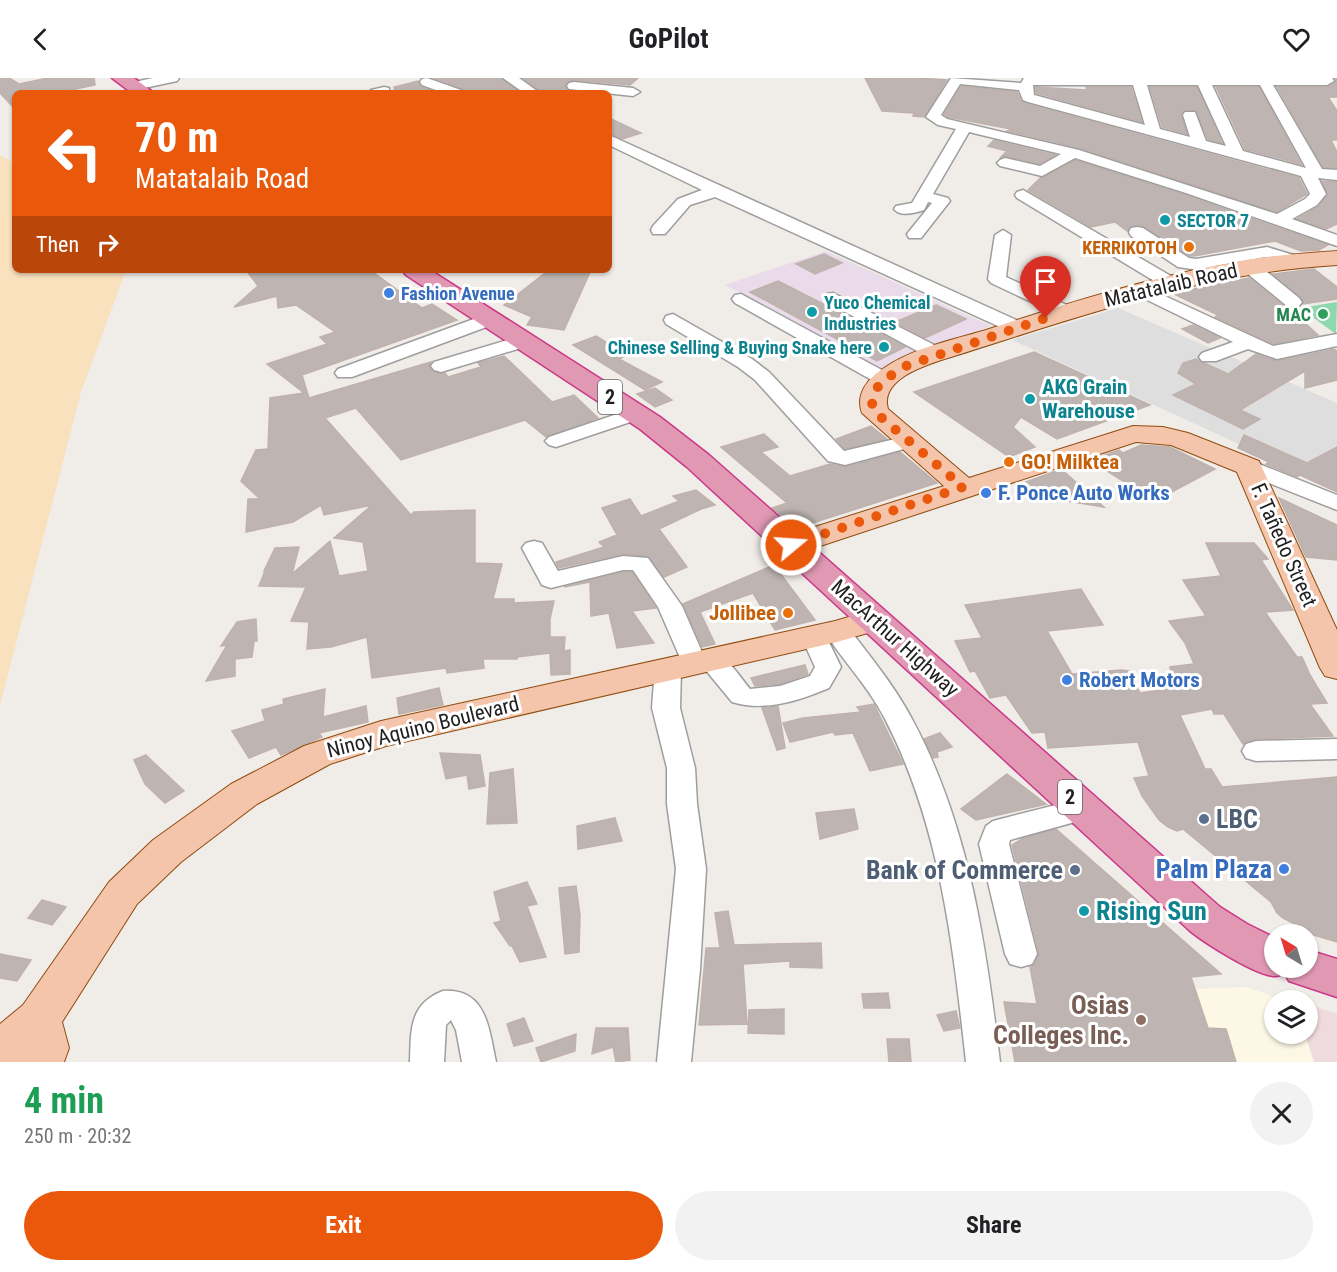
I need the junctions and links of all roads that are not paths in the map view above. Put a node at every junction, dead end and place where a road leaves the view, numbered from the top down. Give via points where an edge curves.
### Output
1 (172, 78) edge
2 (510, 78) edge
3 (1139, 81) junction
4 (1203, 81) junction
5 (427, 82) dead end
6 (1077, 82) junction
7 (1265, 82) junction
8 (1328, 83) edge
9 (134, 86) edge
10 (575, 86) edge
11 (1024, 87) junction
12 (448, 90) edge
13 (528, 90) edge
14 (633, 92) dead end
15 (1089, 114) junction
16 (1191, 115) dead end
17 (965, 126) junction
18 (1154, 132) junction
19 (612, 140) edge
20 (1199, 143) junction
21 (1074, 153) junction
22 (1236, 153) junction
23 (1005, 163) dead end
24 (1312, 173) junction
25 (1337, 175) edge
26 (716, 191) junction
27 (1023, 195) dead end
28 (924, 196) junction
29 (902, 209) dead end
30 (1278, 220) junction
31 (659, 230) dead end
32 (1137, 232) dead end
33 (915, 234) dead end
34 (1003, 235) dead end
35 (1334, 242) edge
36 (1294, 261) junction
37 (1249, 266) junction
38 (1208, 269) junction
39 (419, 273) edge
40 (1170, 283) junction
41 (1141, 290) junction
42 (833, 298) dead end
43 (741, 299) dead end
44 (1293, 302) dead end
45 (1065, 311) junction
46 (490, 319) junction
47 (673, 320) dead end
48 (1018, 327) junction
49 (1337, 340) edge
50 (524, 341) junction
51 (1247, 343) junction
52 (937, 354) junction
53 (1209, 357) dead end
54 (441, 366) dead end
55 (345, 373) dead end
56 (884, 380) junction
57 (635, 414) junction
58 (556, 441) dead end
59 (908, 442) junction
60 (1249, 467) junction
61 (963, 487) junction
62 (1337, 503) edge
63 (791, 545) junction
64 (534, 548) dead end
65 (876, 620) junction
66 (826, 634) junction
67 (1331, 638) edge
68 (691, 663) junction
69 (1337, 668) edge
70 (1337, 749) edge
71 (1256, 751) dead end
72 (1083, 809) junction
73 (1264, 953) edge
74 (1021, 954) dead end
75 (1318, 972) edge
76 (1337, 978) edge
77 (39, 1019) junction
78 (0, 1059) edge
79 (41, 1062) edge
80 (428, 1062) edge
81 (479, 1062) edge
82 (674, 1062) edge
83 (983, 1062) edge

1 - 9 street
2 - 13 street
3 - 4 street
3 - 6 street
3 - 18 street
4 - 7 street
4 - 22 street
5 - 12 street
6 - 11 street via 1027,81
6 - 15 street
7 - 8 street
7 - 24 street
10 - 14 street
11 - 15 street via 1029,98
11 - 17 street via 956,80 933,117
15 - 18 street
16 - 20 street
17 - 21 street
17 - 28 street
18 - 20 street
19 - 26 street
20 - 22 street
21 - 23 street via 1042,171
21 - 30 street via 1151,175
22 - 24 street
24 - 25 street
24 - 30 street via 1318,194
26 - 31 street via 684,202
26 - 48 street
27 - 40 street
28 - 29 street via 918,207
28 - 33 street via 942,201
30 - 35 street
32 - 38 street via 1184,263
34 - 45 street via 997,279
35 - 36 main road, Matatalaib Road
36 - 37 main road, Matatalaib Road
36 - 38 street via 1267,252 1204,262
37 - 38 main road, Matatalaib Road
37 - 44 street
38 - 40 main road, Matatalaib Road
39 - 46 highway, MacArthur Highway / 2
40 - 41 main road, Matatalaib Road
41 - 45 main road, Matatalaib Road
41 - 51 street
42 - 52 street
43 - 56 street
45 - 48 main road, Matatalaib Road
46 - 50 highway, MacArthur Highway / 2
46 - 55 street
47 - 59 street via 762,376 836,456 852,458
48 - 52 main road, Matatalaib Road
49 - 51 street via 1277,353
50 - 54 street
50 - 57 highway, MacArthur Highway / 2
51 - 53 street
52 - 56 main road, Matatalaib Road
56 - 59 main road via 872,405
57 - 58 street
57 - 63 highway, MacArthur Highway / 2 via 698,461
59 - 61 main road
60 - 61 main road, F. Tañedo Street via 1184,441 1141,433
60 - 62 street
60 - 67 main road, F. Tañedo Street
61 - 63 main road
63 - 65 highway, MacArthur Highway / 2
64 - 68 street via 551,579 623,563 640,563 670,606
65 - 66 main road, Ninoy Aquino Boulevard
65 - 72 highway, MacArthur Highway / 2
66 - 68 main road, Ninoy Aquino Boulevard
66 - 68 street via 828,667 820,682 759,699 741,696
66 - 83 street via 897,717 938,810 972,963
67 - 69 main road, F. Tañedo Street
68 - 77 main road, Ninoy Aquino Boulevard via 381,734 317,755 244,794 167,851 123,892
68 - 82 street via 666,708 681,768 691,869
70 - 71 street
72 - 73 highway, MacArthur Highway / 2 via 1205,919
72 - 74 street via 1003,829 997,834 994,844
75 - 76 highway
77 - 78 main road, Ninoy Aquino Boulevard via 6,1046
77 - 79 main road via 46,1048
80 - 81 street via 430,1017 446,1005 463,1008 471,1022

